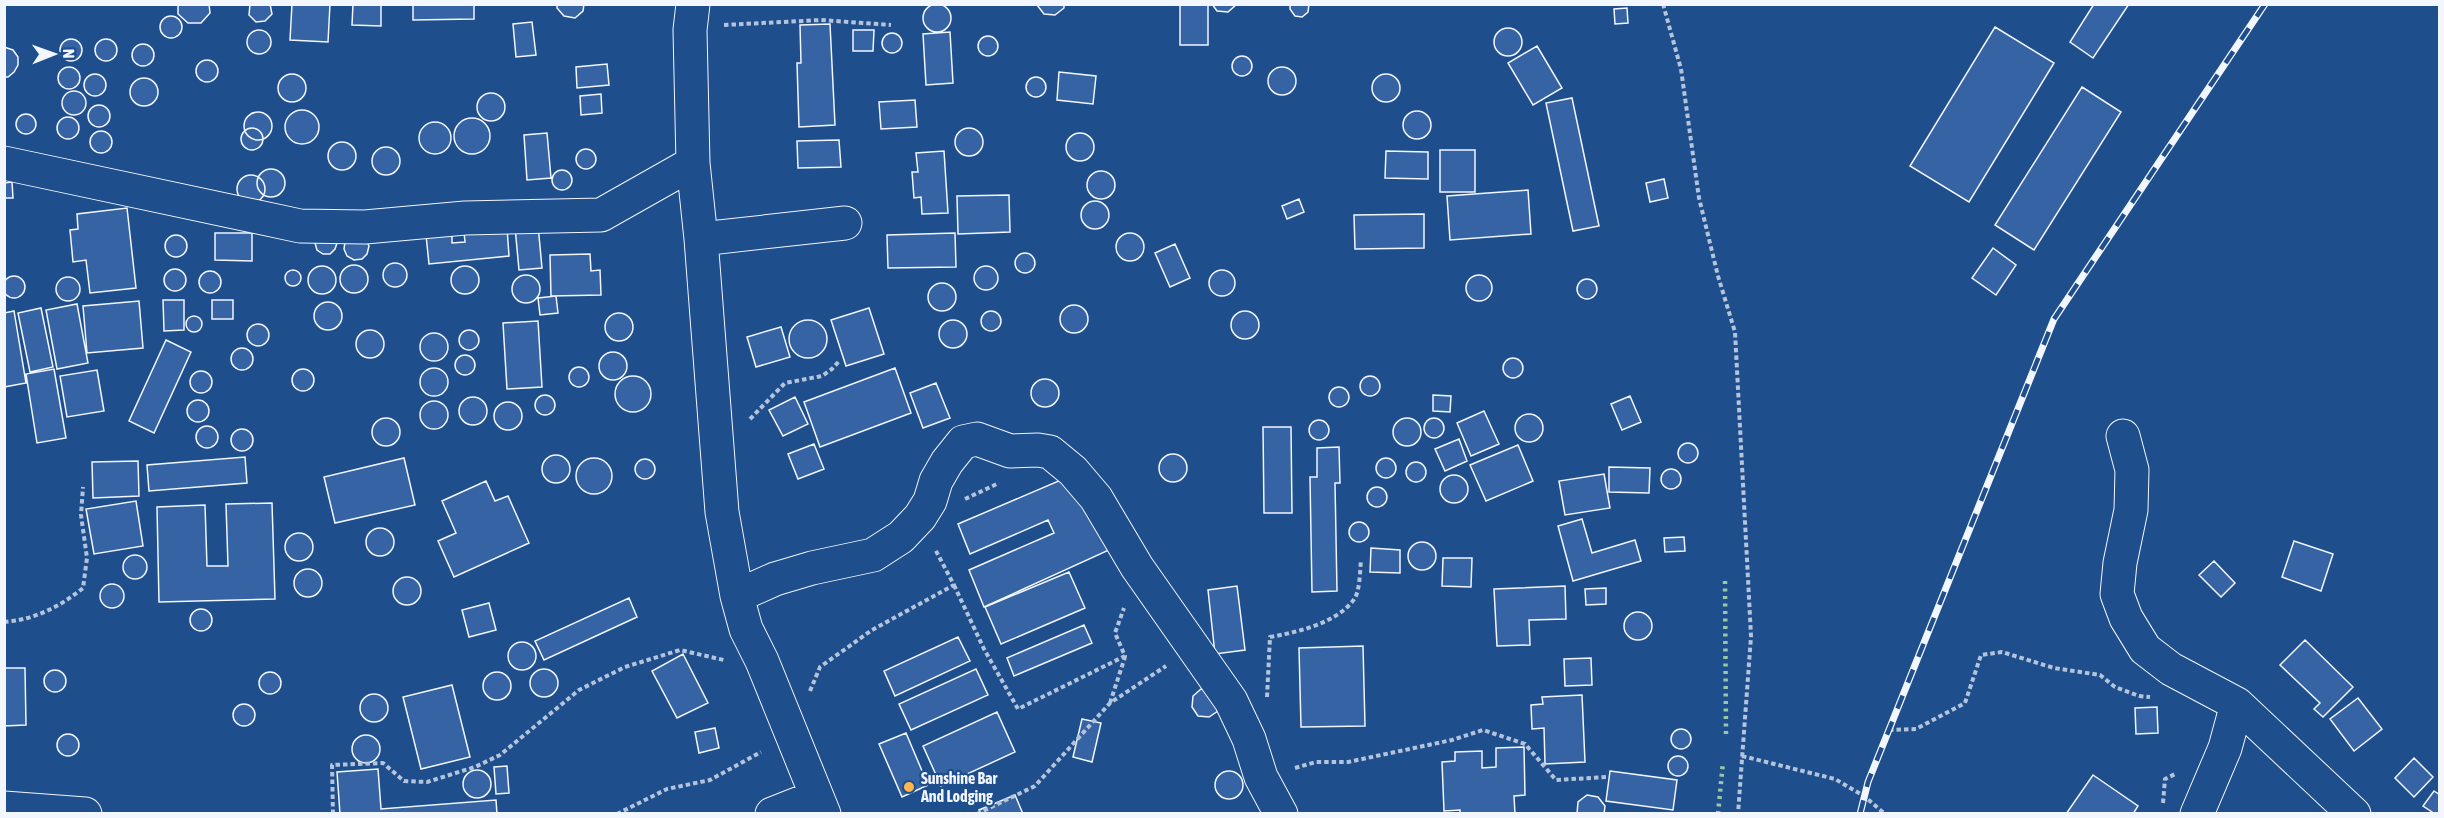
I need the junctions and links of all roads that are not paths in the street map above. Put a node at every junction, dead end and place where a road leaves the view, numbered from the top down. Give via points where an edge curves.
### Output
1 (687, 13) edge
2 (4, 163) edge
3 (693, 163) junction
4 (845, 223) dead end
5 (701, 239) junction
6 (2123, 436) dead end
7 (737, 596) junction
8 (2237, 704) junction
9 (820, 805) edge
10 (4, 808) edge
11 (85, 813) edge
12 (772, 813) edge
13 (1281, 813) edge
14 (2197, 813) edge
15 (2354, 813) edge

1 - 3 street
2 - 3 street via 300,226 366,227 465,218 601,215
3 - 5 street
4 - 5 street
5 - 7 street via 722,512
6 - 8 street via 2132,470 2131,510 2118,594 2126,618 2145,649 2171,669
7 - 9 street via 746,630
7 - 13 street via 775,579 873,555 901,537 920,517 936,481 963,442 977,439 1010,451 1050,452 1096,498 1137,567 1231,701 1261,777
8 - 14 street via 2225,748
8 - 15 street
9 - 12 street
10 - 11 street

